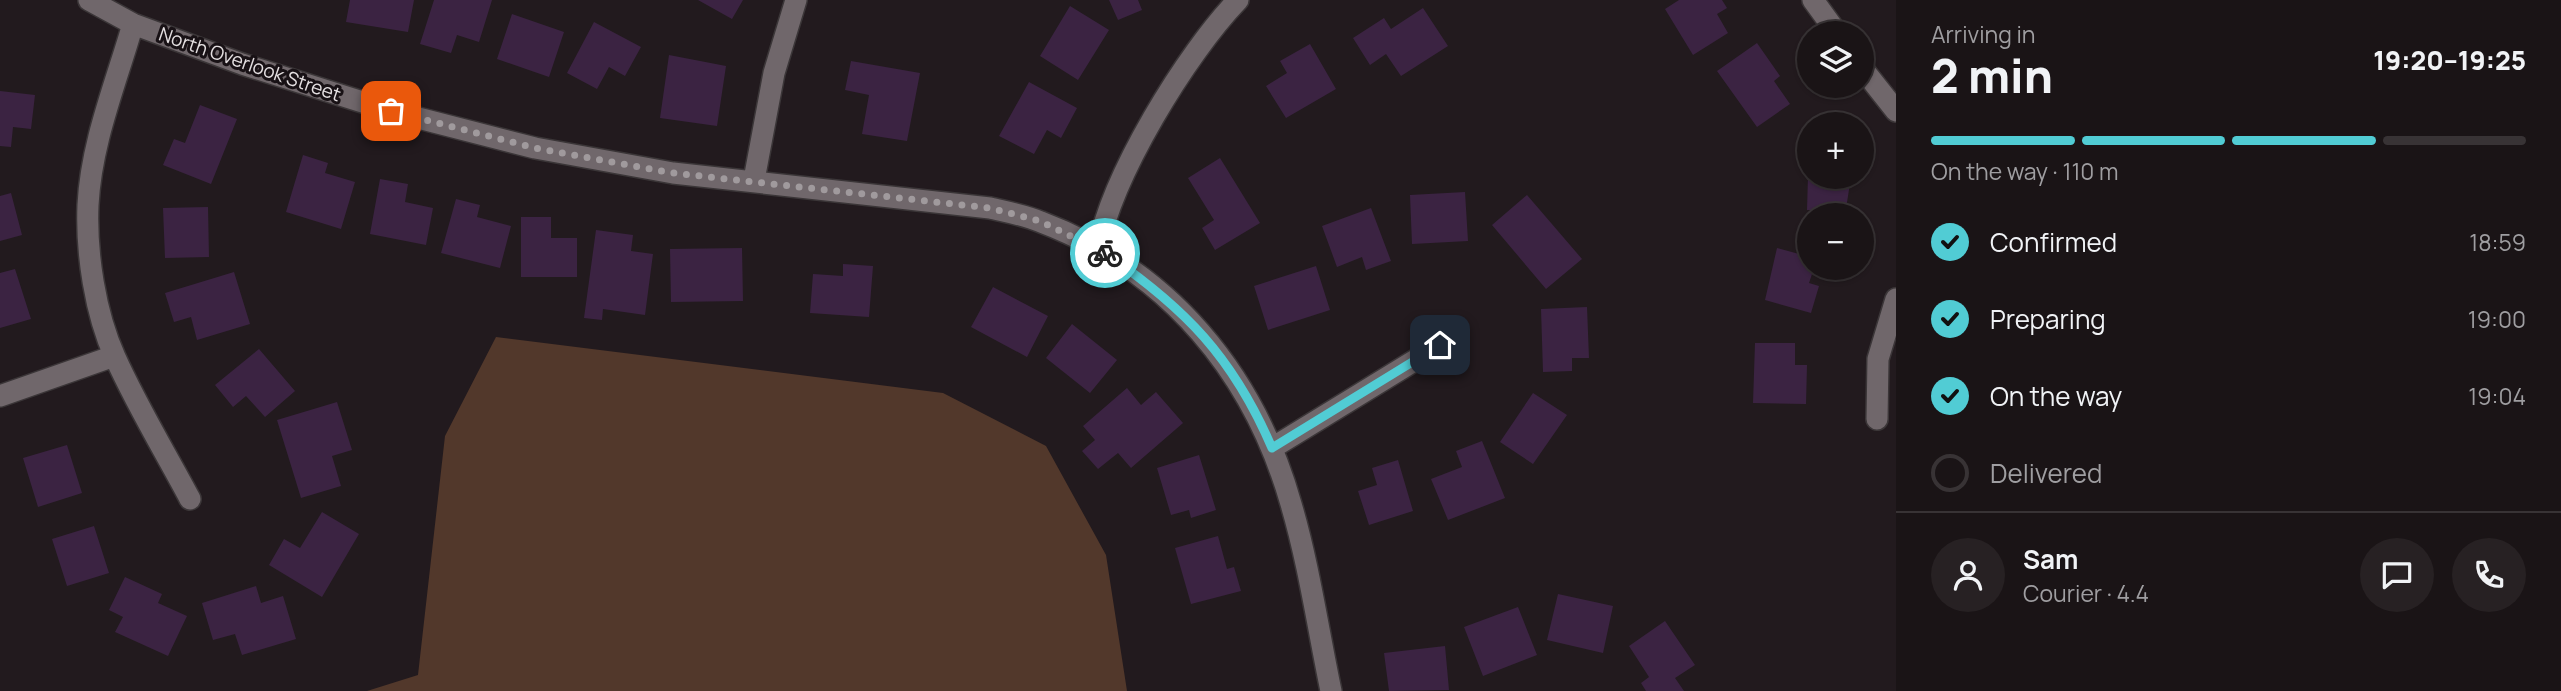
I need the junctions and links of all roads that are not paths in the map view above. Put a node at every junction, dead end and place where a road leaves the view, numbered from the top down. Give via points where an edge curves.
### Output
1 (89, 0) edge
2 (796, 0) edge
3 (1238, 0) edge
4 (1813, 0) edge
5 (1828, 21) edge
6 (133, 24) junction
7 (1874, 83) edge
8 (1896, 111) edge
9 (754, 180) junction
10 (1098, 249) junction
11 (1896, 299) edge
12 (1440, 345) dead end
13 (114, 356) junction
14 (0, 396) edge
15 (1877, 419) dead end
16 (1272, 448) junction
17 (190, 499) dead end
18 (1331, 691) edge

1 - 6 street, North Overlook Street
2 - 9 street via 774,73
3 - 10 street via 1183,69 1145,134 1103,225
4 - 5 street
6 - 9 street, North Overlook Street via 391,111 535,148 673,173
6 - 13 street via 103,121 88,205 99,306
7 - 8 street
9 - 10 street, North Overlook Street via 990,208 1040,221
10 - 16 street, North Overlook Street via 1146,281 1191,320 1252,402
11 - 15 street via 1878,359
12 - 16 street
13 - 14 street
13 - 17 street
16 - 18 street, North Overlook Street via 1292,505

